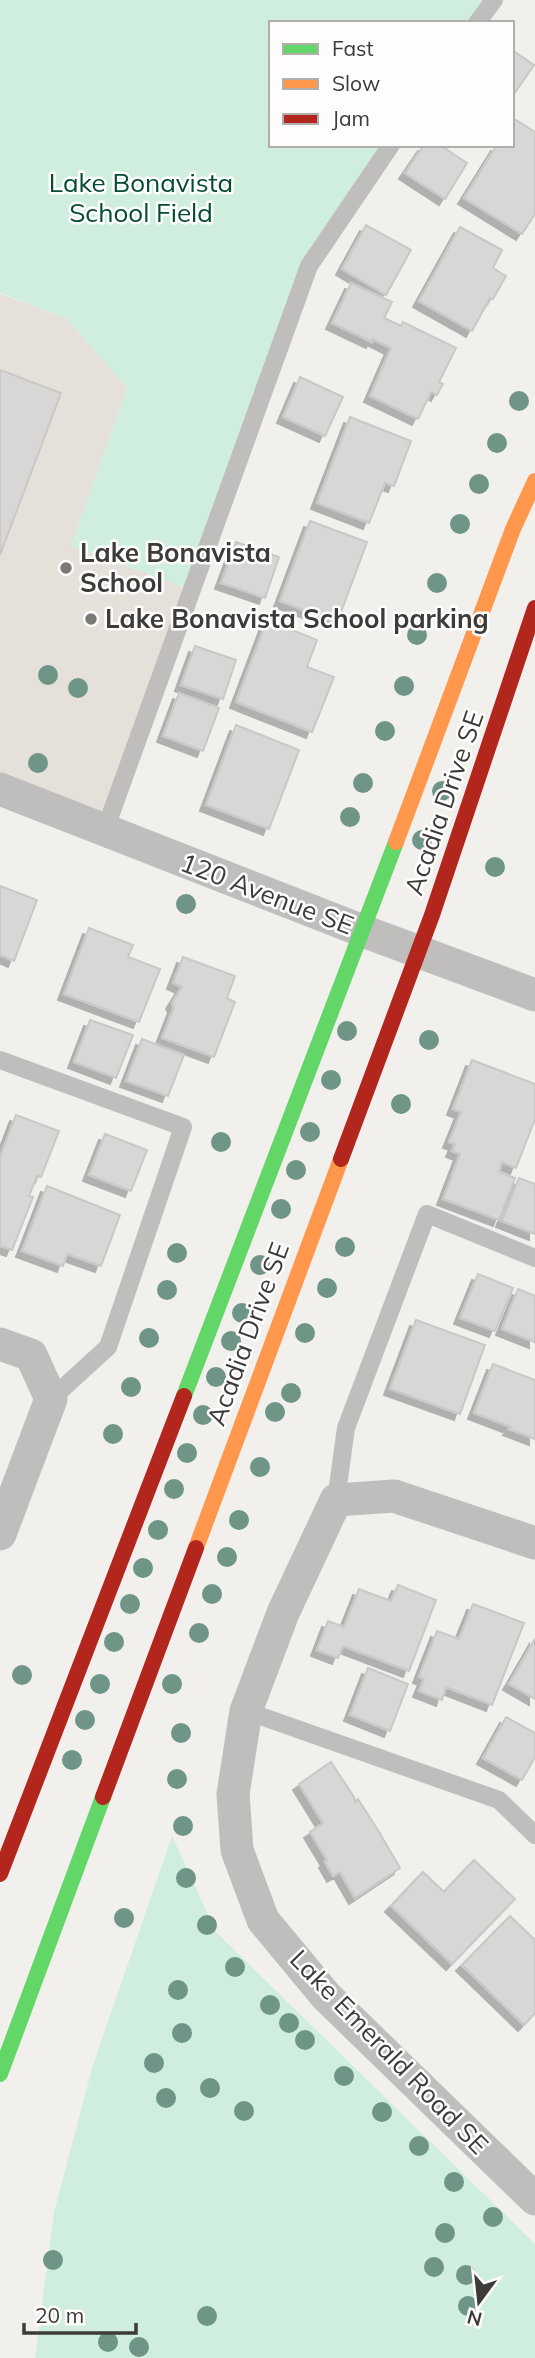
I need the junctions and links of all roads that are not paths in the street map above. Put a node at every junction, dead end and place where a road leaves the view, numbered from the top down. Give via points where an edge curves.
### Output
1 (494, 0) edge
2 (478, 21) edge
3 (390, 147) edge
4 (535, 481) edge
5 (535, 608) edge
6 (0, 789) edge
7 (105, 830) junction
8 (363, 931) junction
9 (418, 951) junction
10 (535, 995) edge
11 (0, 1060) edge
12 (535, 1258) edge
13 (0, 1344) edge
14 (51, 1399) junction
15 (336, 1500) junction
16 (0, 1534) edge
17 (535, 1543) edge
18 (246, 1711) junction
19 (535, 1835) edge
20 (0, 1874) edge
21 (0, 2074) edge
22 (535, 2199) edge

1 - 2 lane
3 - 7 lane via 309,266
4 - 8 street, Acadia Drive SE
5 - 9 street, Acadia Drive SE
6 - 7 street, 120 Avenue SE
7 - 8 street, 120 Avenue SE
8 - 9 street, 120 Avenue SE
8 - 20 street, Acadia Drive SE
9 - 10 street, 120 Avenue SE
9 - 21 street, Acadia Drive SE
11 - 14 lane via 183,1127 108,1347
12 - 15 lane via 427,1214 346,1428
13 - 14 street via 31,1356
14 - 16 street
15 - 17 street via 394,1496
15 - 18 street, Lake Emerald Road SE via 283,1613
18 - 19 lane via 499,1800
18 - 22 street, Lake Emerald Road SE via 233,1794 237,1850 263,1920 326,1996

